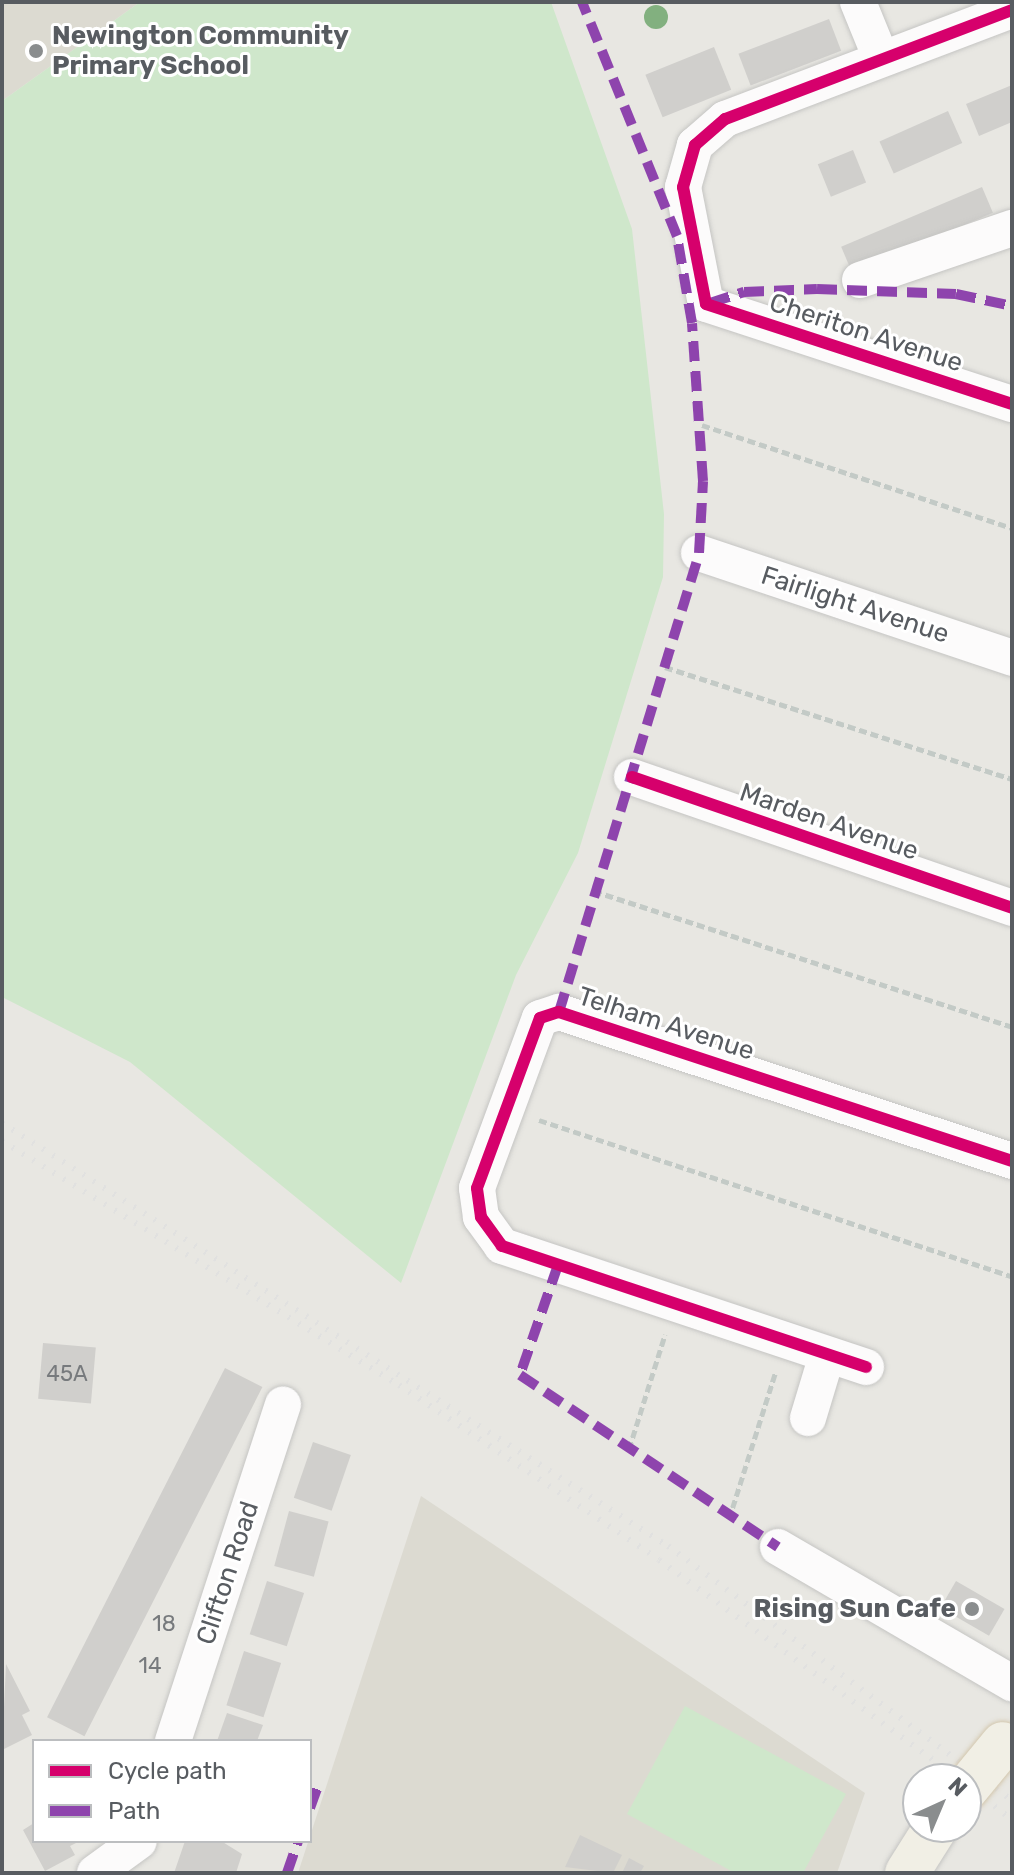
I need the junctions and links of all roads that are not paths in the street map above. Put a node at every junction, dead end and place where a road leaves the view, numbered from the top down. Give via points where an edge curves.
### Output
1 (858, 2) edge
2 (1012, 10) edge
3 (880, 56) junction
4 (1012, 228) edge
5 (860, 280) dead end
6 (1012, 404) edge
7 (699, 553) dead end
8 (1012, 658) edge
9 (632, 777) dead end
10 (1012, 908) edge
11 (1012, 1161) edge
12 (827, 1355) junction
13 (866, 1367) dead end
14 (283, 1405) dead end
15 (808, 1418) dead end
16 (778, 1547) dead end
17 (1012, 1683) edge
18 (1007, 1737) edge
19 (174, 1739) edge
20 (982, 1769) edge
21 (136, 1843) edge
22 (926, 1843) edge
23 (95, 1873) edge
24 (907, 1873) edge

1 - 3 street
2 - 3 street
3 - 6 street, Cheriton Avenue via 725,119 695,145 683,187 706,304
4 - 5 street
7 - 8 street, Fairlight Avenue
9 - 10 street, Marden Avenue
11 - 12 street, Telham Avenue via 559,1012 540,1018 477,1188 481,1217 502,1246
12 - 13 street, Telham Avenue
12 - 15 street
14 - 19 street, Clifton Road
16 - 17 street
18 - 20 main road, bridge
21 - 23 street
22 - 24 main road

